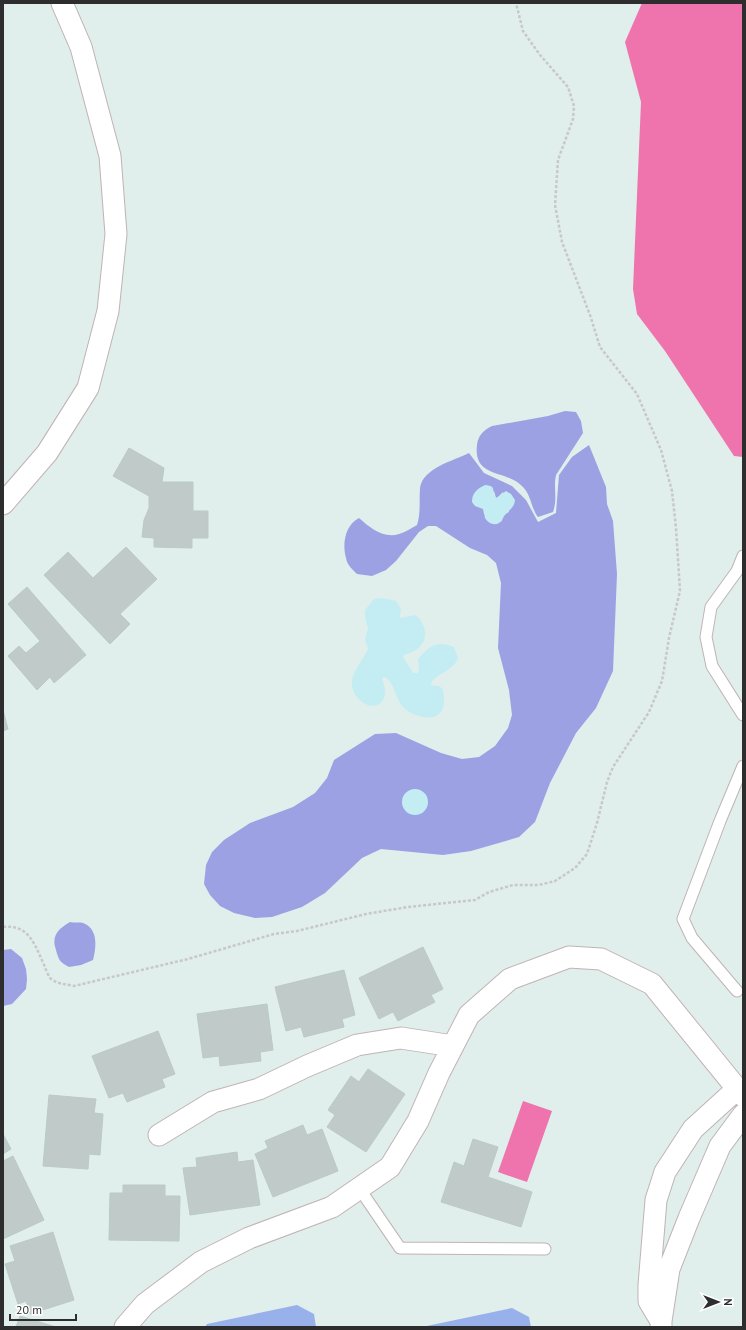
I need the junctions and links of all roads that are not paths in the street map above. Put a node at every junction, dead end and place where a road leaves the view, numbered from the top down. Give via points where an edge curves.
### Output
1 (62, 3) edge
2 (3, 504) edge
3 (743, 556) edge
4 (743, 715) edge
5 (743, 766) edge
6 (738, 991) dead end
7 (453, 1046) junction
8 (740, 1092) edge
9 (743, 1115) edge
10 (159, 1135) dead end
11 (359, 1188) junction
12 (545, 1249) dead end
13 (661, 1324) edge
14 (125, 1327) edge

1 - 2 street via 81,47 110,156 116,234 108,311 88,388 47,453
3 - 4 lane via 737,571 710,607 706,637 712,666
5 - 6 lane via 682,918 692,938
7 - 8 street via 469,1015 510,979 569,957 601,959 652,984
7 - 10 street via 401,1038 357,1045 258,1089 213,1102
7 - 11 street via 418,1121 390,1167
8 - 13 street via 693,1129 665,1172 656,1200 649,1285 649,1301
9 - 13 street via 720,1146 689,1218 669,1270
11 - 12 lane via 400,1248
11 - 14 street via 332,1207 249,1238 201,1262 145,1304

